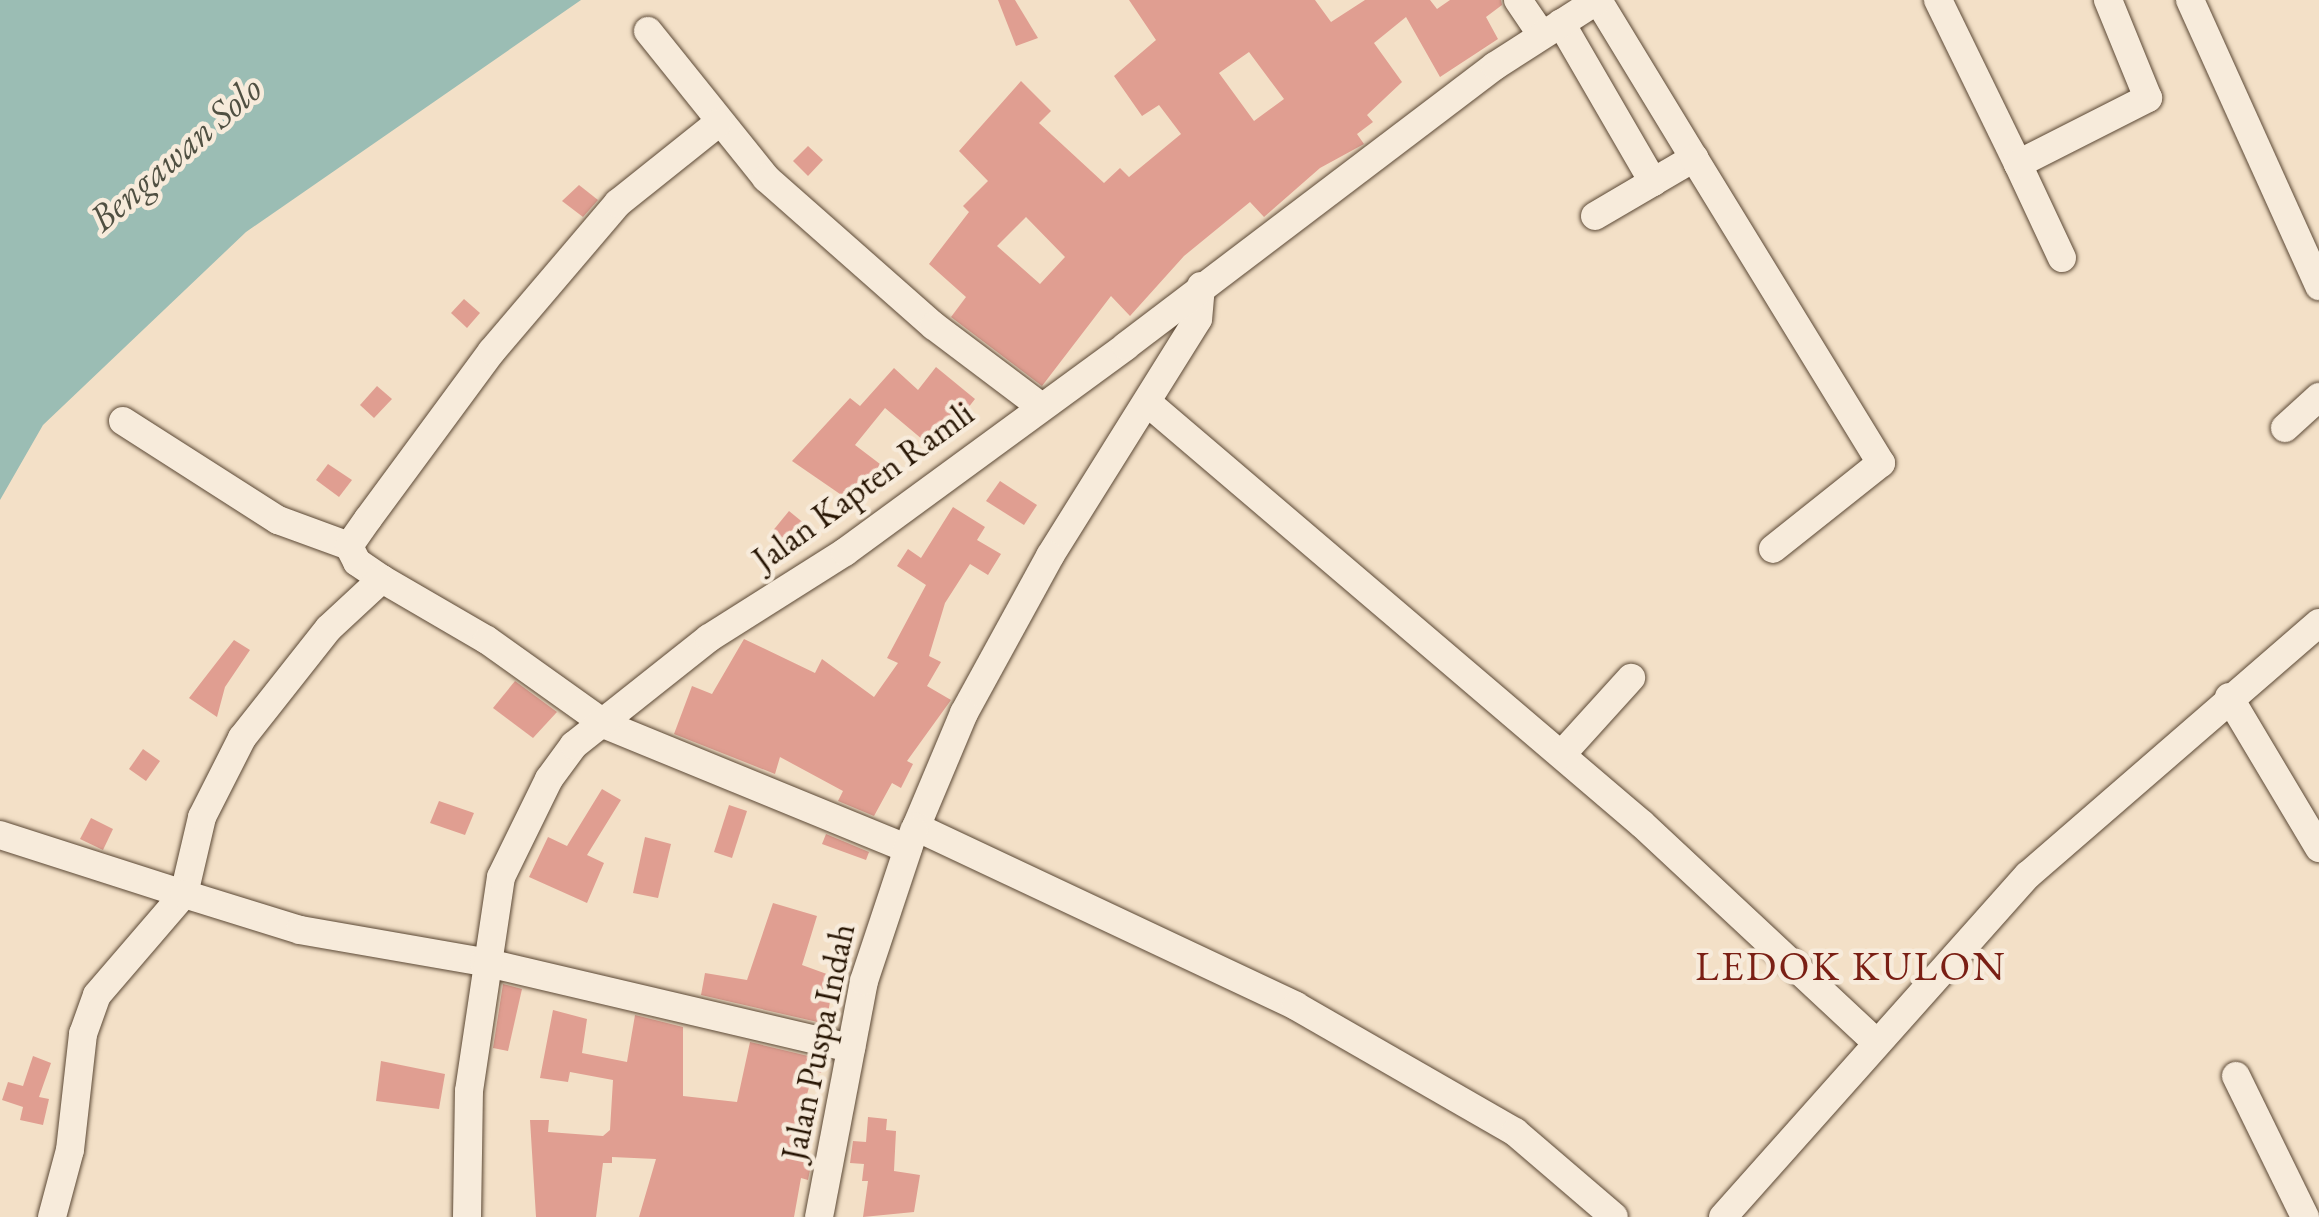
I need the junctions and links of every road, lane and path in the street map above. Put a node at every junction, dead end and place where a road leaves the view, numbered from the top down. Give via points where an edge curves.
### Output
1 (1518, 0) edge
2 (1598, 0) edge
3 (1938, 0) edge
4 (2108, 0) edge
5 (2190, 0) edge
6 (1551, 28) junction
7 (648, 31) dead end
8 (717, 124) junction
9 (1694, 158) junction
10 (2018, 164) junction
11 (1652, 182) junction
12 (1595, 216) dead end
13 (2062, 258) dead end
14 (1201, 286) junction
15 (2319, 286) edge
16 (2319, 398) edge
17 (1148, 403) junction
18 (1040, 406) junction
19 (123, 421) dead end
20 (2285, 428) dead end
21 (349, 546) junction
22 (1773, 549) dead end
23 (382, 579) junction
24 (2319, 623) edge
25 (1631, 678) dead end
26 (2229, 697) junction
27 (606, 725) junction
28 (1562, 754) junction
29 (0, 836) edge
30 (912, 838) junction
31 (2319, 848) edge
32 (184, 894) junction
33 (484, 962) junction
34 (1875, 1041) junction
35 (852, 1048) junction
36 (2236, 1076) dead end
37 (1609, 1216) edge
38 (52, 1217) edge
39 (467, 1217) edge
40 (818, 1217) edge
41 (1723, 1217) edge
42 (2305, 1217) edge

1 - 6 street
2 - 6 street, Jalan Kapten Ramli
2 - 9 street
3 - 10 street
4 - 10 street via 2148,98
5 - 15 street
6 - 11 street
6 - 14 street, Jalan Kapten Ramli
7 - 8 street
8 - 18 street via 842,250
8 - 21 street via 618,203 492,350
9 - 11 street
9 - 22 street via 1882,463
10 - 13 street
11 - 12 street
14 - 17 street, Jalan Puspa Indah via 1198,319
14 - 18 street, Jalan Kapten Ramli
16 - 20 street
17 - 28 street
17 - 30 street, Jalan Puspa Indah via 1050,556 964,713
18 - 27 street, Jalan Kapten Ramli via 845,552 710,638
19 - 21 street via 278,520
21 - 23 street via 357,562
23 - 27 street via 487,640
23 - 32 street via 330,628 242,738 202,817
24 - 26 street
25 - 28 street
26 - 31 street
26 - 34 street via 2028,875
27 - 30 street
27 - 33 street, Jalan Kapten Ramli via 574,745 519,834 501,877
28 - 34 street
29 - 32 street
30 - 35 street, Jalan Puspa Indah via 864,980
30 - 37 street via 1296,1006 1514,1132
32 - 33 street via 300,930
32 - 38 street via 96,995
33 - 35 street
33 - 39 street, Jalan Kapten Ramli via 464,1160
34 - 41 street
35 - 40 street, Jalan Puspa Indah
36 - 42 street

